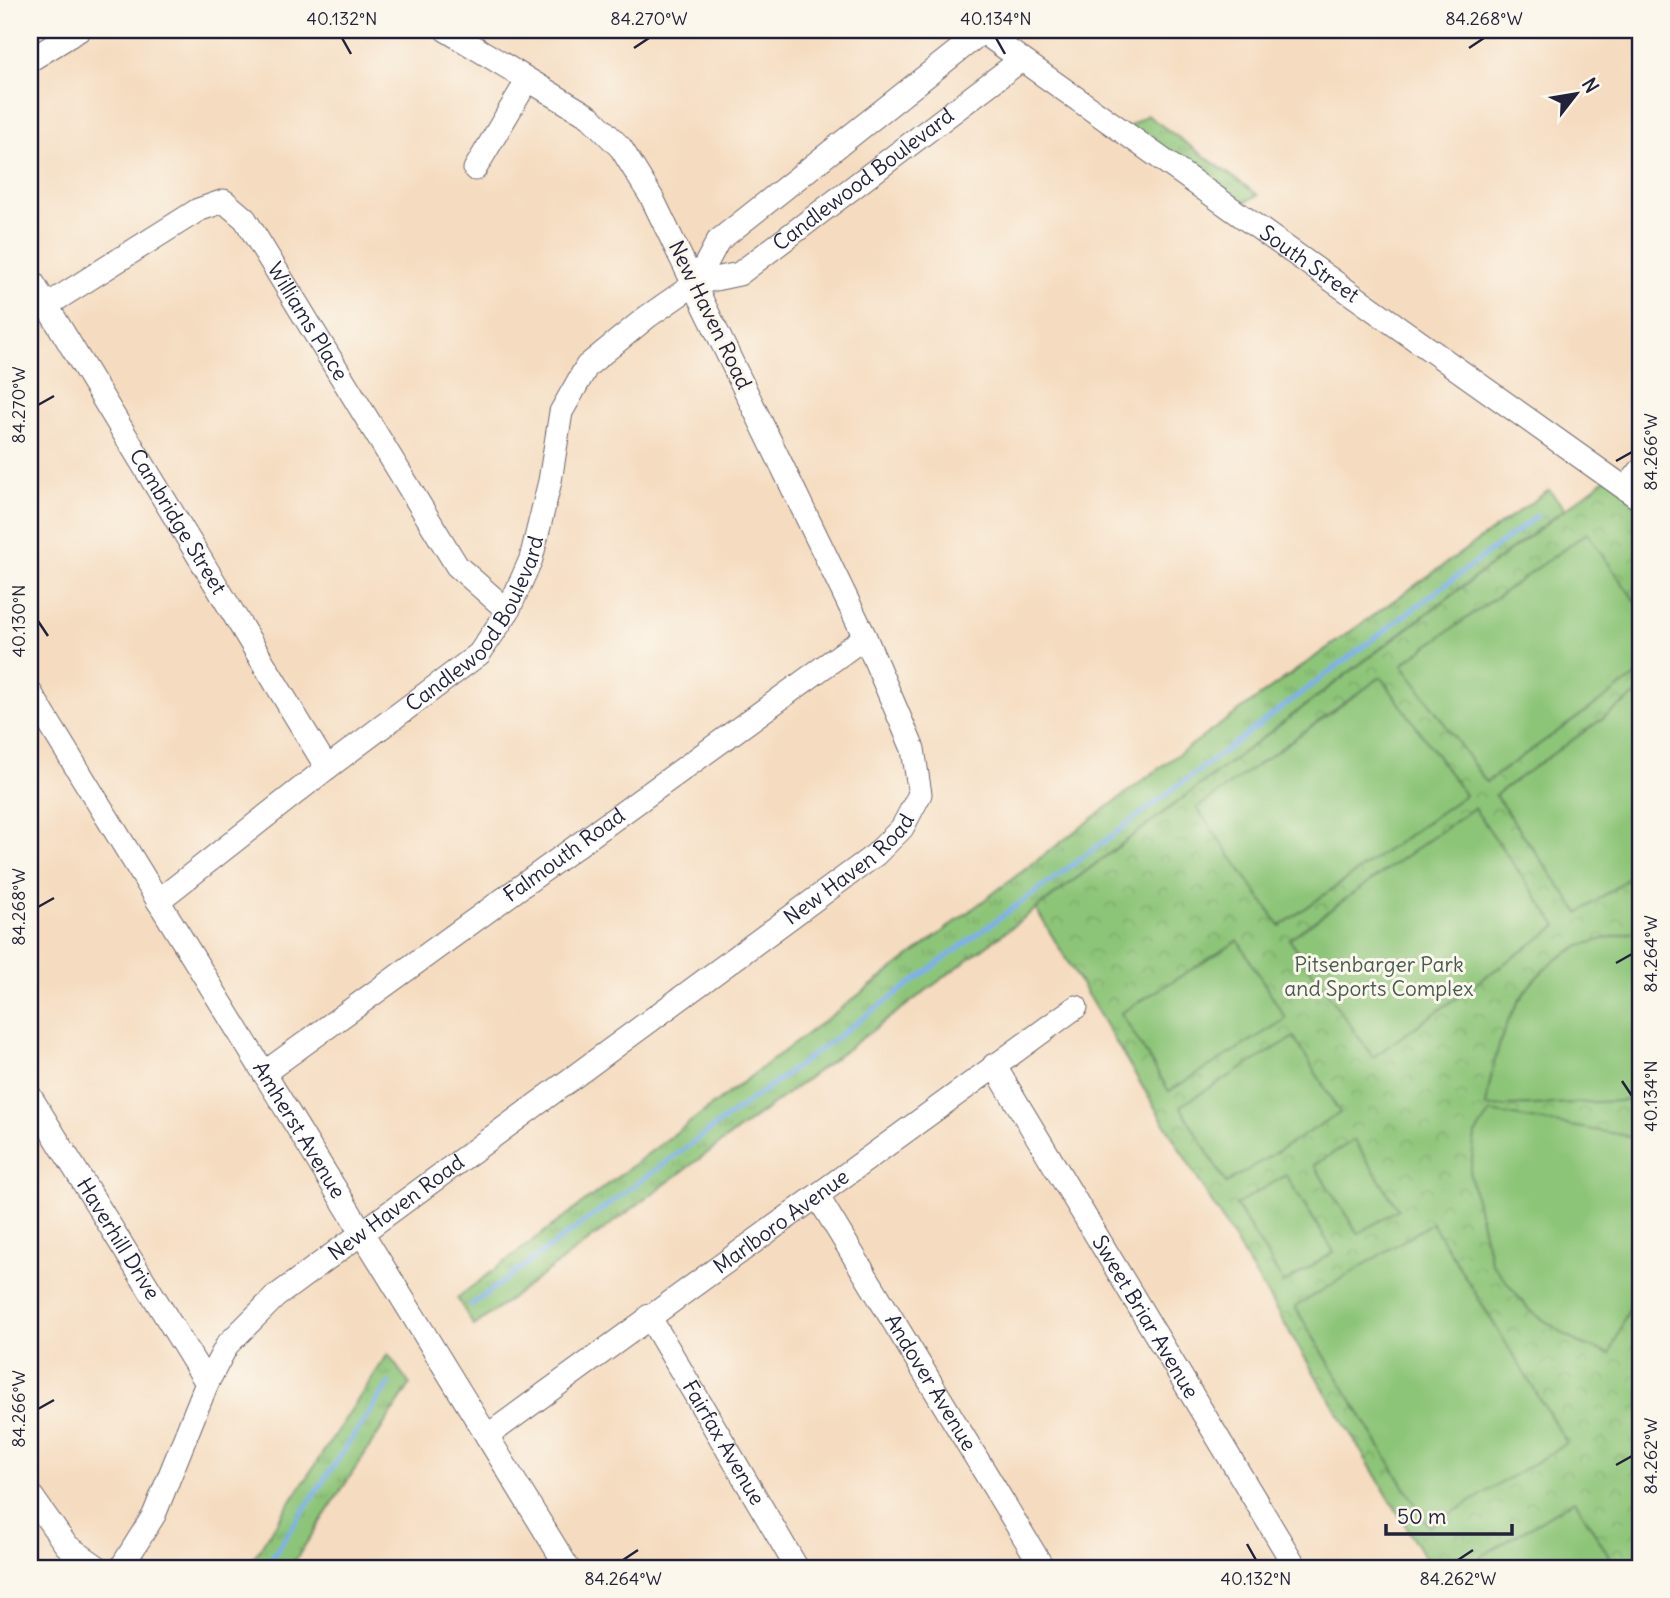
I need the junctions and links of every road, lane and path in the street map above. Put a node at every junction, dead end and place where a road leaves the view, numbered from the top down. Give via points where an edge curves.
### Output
1 (79, 30) edge
2 (446, 30) edge
3 (981, 31) edge
4 (30, 60) edge
5 (1021, 60) junction
6 (527, 81) junction
7 (475, 169) dead end
8 (30, 278) edge
9 (695, 283) junction
10 (46, 306) junction
11 (1640, 471) edge
12 (1633, 494) edge
13 (508, 611) junction
14 (864, 637) junction
15 (30, 692) edge
16 (327, 768) junction
17 (158, 901) junction
18 (1076, 1007) dead end
19 (994, 1065) junction
20 (264, 1073) junction
21 (30, 1096) edge
22 (818, 1197) junction
23 (363, 1233) junction
24 (649, 1316) junction
25 (207, 1383) junction
26 (487, 1436) junction
27 (30, 1494) edge
28 (99, 1568) edge
29 (121, 1568) edge
30 (568, 1568) edge
31 (797, 1568) edge
32 (1043, 1568) edge
33 (1296, 1568) edge

1 - 4 street
2 - 6 street, New Haven Road
3 - 5 street, South Street
3 - 9 street, Candlewood Boulevard via 718,241
5 - 9 street, Candlewood Boulevard via 739,274
5 - 12 street, South Street
6 - 7 street
6 - 9 street, New Haven Road via 590,117 621,148
8 - 10 street, Cambridge Street
9 - 13 street, Candlewood Boulevard via 587,366 567,400 531,559
9 - 14 street, New Haven Road
10 - 13 street, Williams Place via 198,210 224,201 245,219 457,566
10 - 16 street, Cambridge Street
11 - 12 street
13 - 16 street, Candlewood Boulevard via 479,654
14 - 20 street, Falmouth Road
14 - 23 street, New Haven Road via 914,749 920,794 902,828 875,855
15 - 17 street, Amherst Avenue
16 - 17 street, Candlewood Boulevard
17 - 20 street, Amherst Avenue
18 - 19 street, Marlboro Avenue
19 - 22 street, Marlboro Avenue
19 - 33 street, Sweet Briar Avenue
20 - 23 street, Amherst Avenue
21 - 25 street, Haverhill Drive
22 - 24 street, Marlboro Avenue
22 - 32 street, Andover Avenue
23 - 25 street, New Haven Road via 275,1297 227,1345
23 - 26 street, Amherst Avenue
24 - 26 street, Marlboro Avenue
24 - 31 street, Fairfax Avenue
25 - 29 street, New Haven Road via 154,1515
26 - 30 street, Amherst Avenue
27 - 28 street via 66,1545

